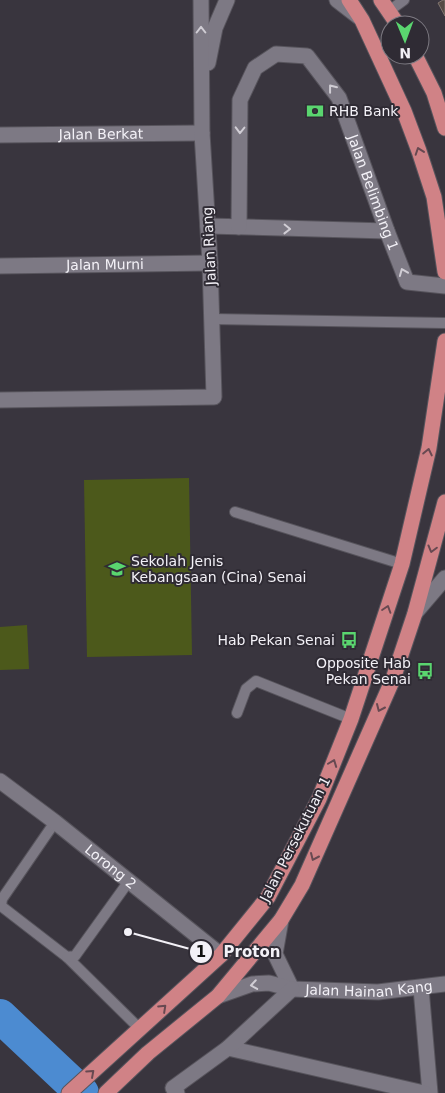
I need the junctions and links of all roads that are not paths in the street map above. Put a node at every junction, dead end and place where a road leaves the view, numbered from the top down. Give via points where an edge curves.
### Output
1 (201, 0) edge
2 (227, 0) edge
3 (337, 0) edge
4 (349, 0) edge
5 (404, 0) edge
6 (385, 6) edge
7 (362, 20) junction
8 (421, 65) edge
9 (202, 95) junction
10 (439, 98) edge
11 (445, 128) edge
12 (202, 133) junction
13 (0, 135) edge
14 (208, 226) junction
15 (239, 227) junction
16 (387, 231) junction
17 (210, 262) junction
18 (0, 266) edge
19 (445, 272) edge
20 (445, 286) edge
21 (212, 319) junction
22 (445, 323) edge
23 (445, 341) edge
24 (0, 400) edge
25 (445, 502) edge
26 (235, 512) dead end
27 (402, 564) junction
28 (445, 578) edge
29 (415, 613) junction
30 (237, 712) dead end
31 (351, 719) junction
32 (0, 781) edge
33 (55, 822) junction
34 (129, 881) junction
35 (280, 920) junction
36 (221, 955) junction
37 (67, 957) junction
38 (445, 984) edge
39 (421, 988) junction
40 (292, 989) junction
41 (218, 996) junction
42 (140, 1029) junction
43 (228, 1048) junction
44 (175, 1090) edge
45 (445, 1092) edge
46 (69, 1093) edge
47 (106, 1093) edge
48 (424, 1093) edge
49 (430, 1093) edge
50 (438, 1093) edge

9 -> 1 street, Jalan Riang
2 - 9 street, Jalan Riang via 215,28
3 - 7 street
4 - 7 highway
5 - 6 lane
19 -> 7 highway via 434,197 419,151
8 - 10 highway
9 - 12 street, Jalan Riang
10 - 11 highway
12 - 13 street, Jalan Berkat
12 - 14 street, Jalan Riang
14 - 15 street
14 - 17 street, Jalan Riang
15 -> 16 street
16 -> 15 street, Jalan Belimbing 1 via 340,98 307,56 276,54 255,68 240,100
20 -> 16 street, Jalan Belimbing 1 via 407,282
17 - 18 street, Jalan Murni
17 - 21 street, Jalan Riang
21 - 22 lane
21 - 24 street, Jalan Riang via 214,397
27 -> 23 highway, Jalan Persekutuan 1 via 429,448
25 -> 29 highway, Jalan Persekutuan 1
26 - 27 lane
31 -> 27 highway, Jalan Persekutuan 1
28 - 29 street
29 -> 35 highway, Jalan Persekutuan 1 via 389,688 302,885
30 - 31 lane via 246,689 256,681
36 -> 31 highway, Jalan Persekutuan 1 via 268,897 319,799
32 - 33 street, Lorong 2
33 - 34 street, Lorong 2
33 - 37 lane via 2,899 1,906
34 - 36 street, Lorong 2
34 - 37 lane via 76,956
35 - 40 street, Jalan Hainan Kang via 276,954
35 - 41 highway, Jalan Persekutuan 1
42 -> 36 highway, Jalan Persekutuan 1
37 - 42 lane
38 - 39 street, Jalan Hainan Kang
39 - 40 street, Jalan Hainan Kang via 378,992
39 - 49 street
40 -> 41 street, Jalan Hainan Kang via 269,983 252,984
40 - 43 street
41 - 47 highway, Jalan Persekutuan 1
46 -> 42 highway, Jalan Persekutuan 1
43 - 44 street
43 - 48 street
45 - 50 street

